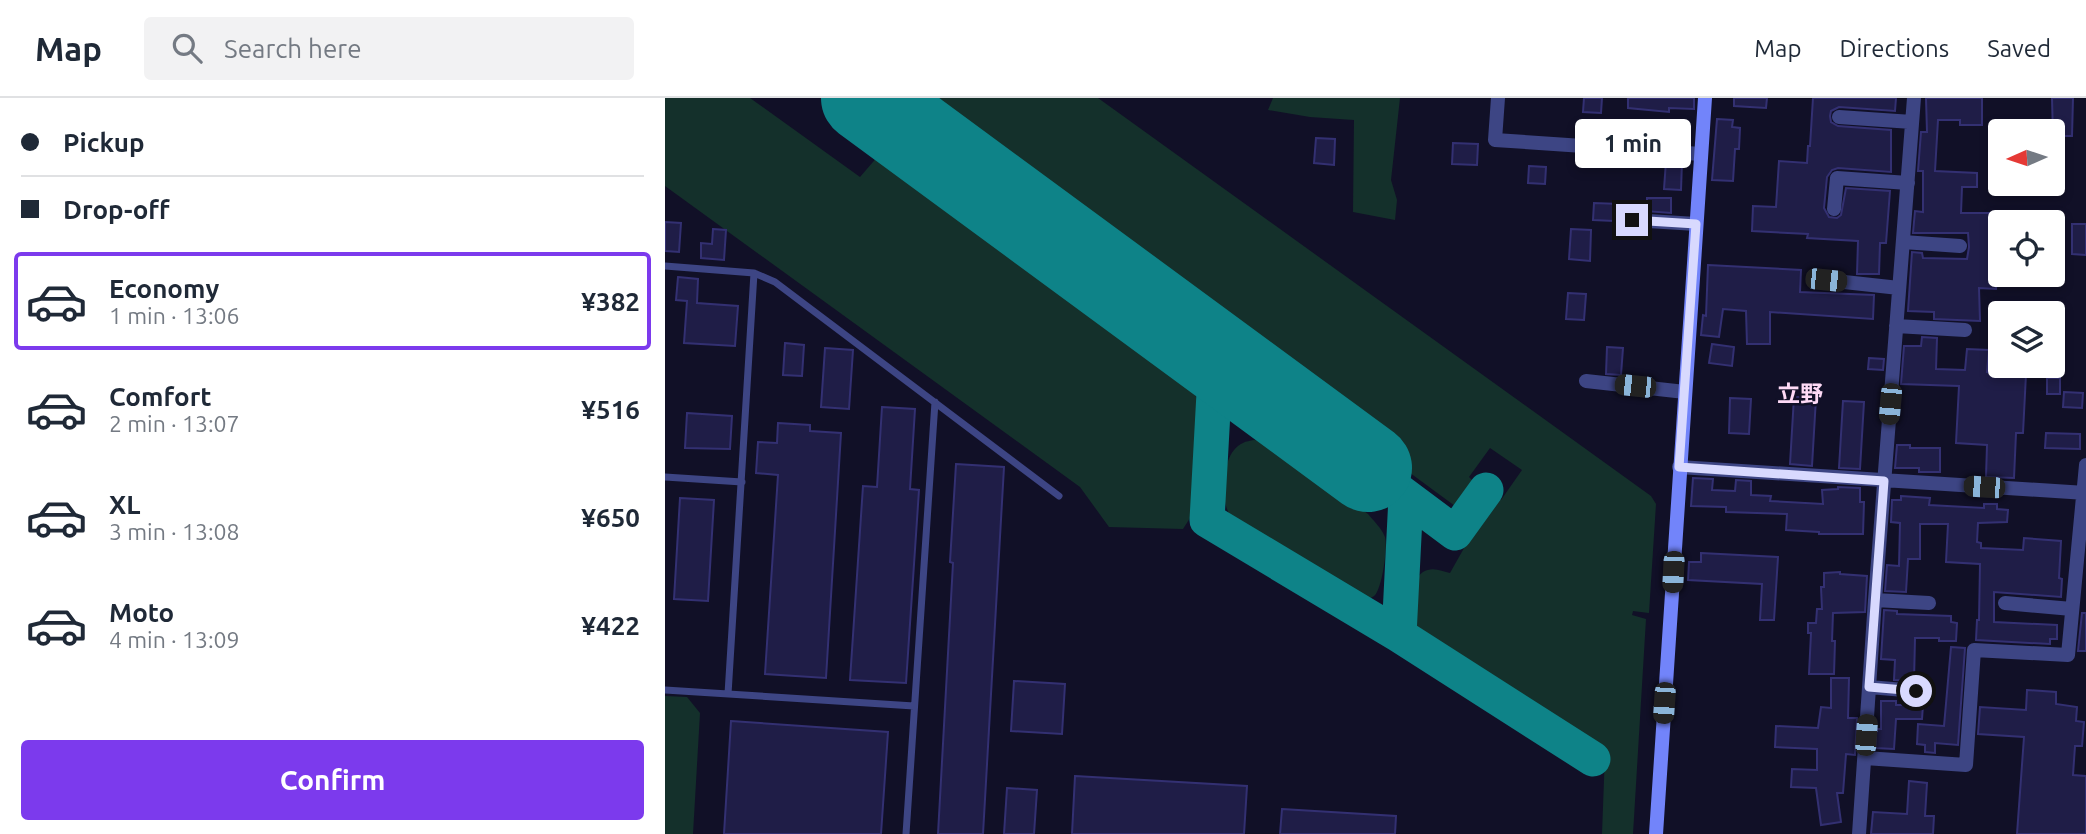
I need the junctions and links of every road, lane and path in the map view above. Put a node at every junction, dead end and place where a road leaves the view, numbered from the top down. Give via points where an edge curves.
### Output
1 (1498, 98) edge
2 (1705, 98) edge
3 (1914, 98) edge
4 (1839, 117) dead end
5 (1912, 122) junction
6 (1701, 154) junction
7 (1907, 183) junction
8 (1834, 209) dead end
9 (1632, 220) dead end
10 (1696, 224) junction
11 (1903, 242) junction
12 (1960, 246) dead end
13 (665, 266) edge
14 (754, 273) junction
15 (1826, 280) dead end
16 (1899, 288) junction
17 (1896, 326) junction
18 (1965, 330) dead end
19 (1586, 381) dead end
20 (1685, 392) junction
21 (935, 402) junction
22 (2086, 465) edge
23 (1679, 467) junction
24 (665, 477) edge
25 (1884, 481) junction
26 (742, 482) junction
27 (2085, 493) edge
28 (1059, 496) dead end
29 (2081, 577) edge
30 (1875, 600) junction
31 (1929, 603) dead end
32 (2005, 603) dead end
33 (2077, 616) edge
34 (1869, 687) junction
35 (665, 690) edge
36 (1916, 691) dead end
37 (728, 694) junction
38 (914, 706) junction
39 (1865, 758) junction
40 (906, 834) edge
41 (1656, 834) edge
42 (1859, 834) edge

1 - 6 street via 1495,140
2 - 6 street
3 - 5 street
4 - 5 street
5 - 7 street
6 - 10 street
7 - 8 street via 1837,178
7 - 11 street
9 - 10 street
10 - 20 street
11 - 12 street
11 - 16 street
13 - 14 lane
14 - 21 lane via 775,282
14 - 26 lane
15 - 16 street
16 - 17 street
17 - 18 street
17 - 25 street
19 - 20 street
20 - 23 street
21 - 28 lane
21 - 38 lane
22 - 27 street
23 - 25 street
23 - 41 street
24 - 26 lane
25 - 27 street
25 - 30 street
26 - 37 lane
27 - 29 street
29 - 33 street
30 - 31 street
30 - 34 street
32 - 33 street
33 - 39 street via 2068,655 1974,650 1966,765
34 - 36 street
34 - 39 street
35 - 37 lane
37 - 38 lane
38 - 40 lane
39 - 42 street

